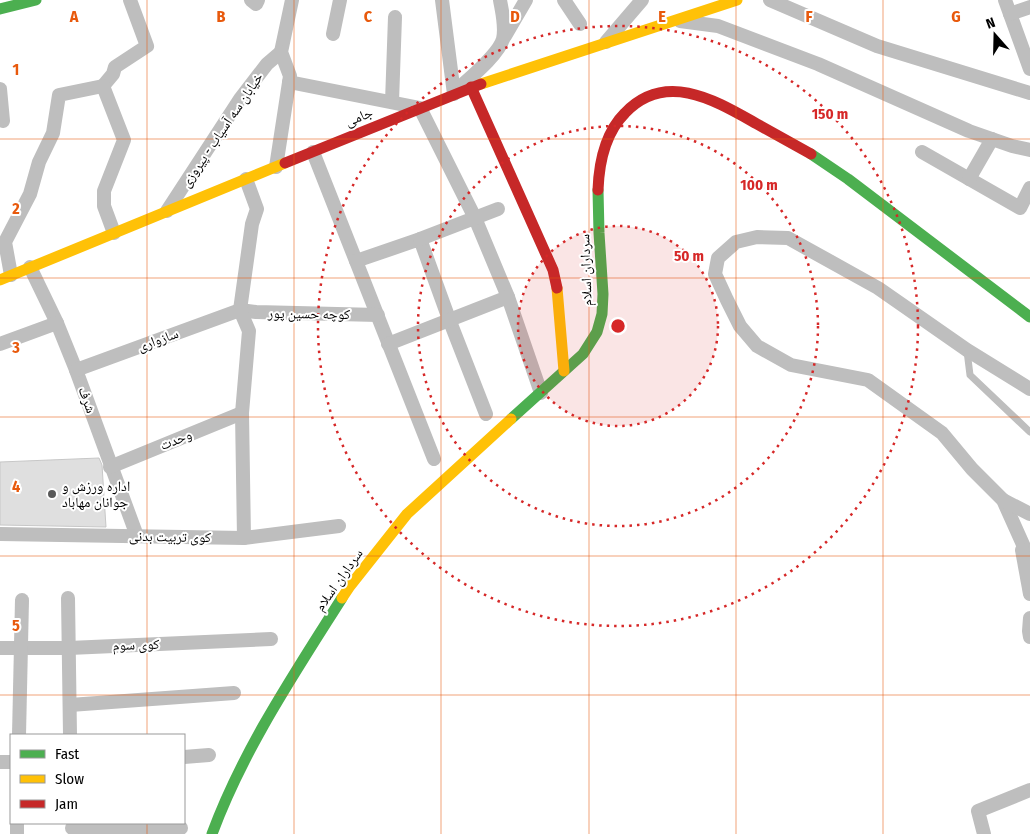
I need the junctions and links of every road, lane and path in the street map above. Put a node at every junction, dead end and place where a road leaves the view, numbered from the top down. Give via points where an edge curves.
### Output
1 (36, 0) edge
2 (130, 0) edge
3 (251, 0) edge
4 (258, 0) edge
5 (292, 0) edge
6 (340, 0) edge
7 (442, 0) edge
8 (500, 0) edge
9 (526, 0) edge
10 (564, 0) edge
11 (642, 0) edge
12 (737, 0) edge
13 (770, 0) edge
14 (1006, 0) edge
15 (0, 8) edge
16 (1030, 8) edge
17 (1010, 14) junction
18 (395, 17) dead end
19 (674, 21) junction
20 (580, 24) dead end
21 (333, 34) dead end
22 (503, 39) junction
23 (606, 43) junction
24 (281, 52) junction
25 (1030, 67) edge
26 (289, 82) junction
27 (103, 86) junction
28 (472, 87) junction
29 (0, 89) edge
30 (1030, 93) edge
31 (454, 94) junction
32 (392, 102) junction
33 (420, 108) junction
34 (3, 121) dead end
35 (992, 139) junction
36 (1030, 150) edge
37 (313, 152) junction
38 (922, 152) dead end
39 (276, 167) junction
40 (246, 179) junction
41 (969, 179) junction
42 (1030, 188) edge
43 (498, 208) dead end
44 (167, 211) junction
45 (475, 218) junction
46 (114, 233) junction
47 (420, 239) junction
48 (356, 261) junction
49 (30, 267) junction
50 (5, 277) edge
51 (508, 297) junction
52 (240, 310) junction
53 (378, 315) junction
54 (1030, 317) edge
55 (449, 320) junction
56 (57, 324) junction
57 (0, 344) edge
58 (388, 344) junction
59 (968, 350) junction
60 (76, 370) junction
61 (564, 371) junction
62 (1030, 389) edge
63 (541, 393) junction
64 (242, 412) junction
65 (486, 414) dead end
66 (1030, 432) edge
67 (434, 459) dead end
68 (110, 467) junction
69 (1003, 500) junction
70 (1030, 514) edge
71 (339, 526) dead end
72 (0, 534) edge
73 (137, 536) junction
74 (244, 538) junction
75 (1021, 542) junction
76 (1030, 560) edge
77 (1030, 594) edge
78 (68, 598) dead end
79 (22, 600) dead end
80 (1030, 618) edge
81 (1030, 637) edge
82 (271, 639) dead end
83 (21, 647) junction
84 (0, 648) edge
85 (69, 648) junction
86 (234, 693) dead end
87 (70, 705) junction
88 (19, 734) edge
89 (70, 734) edge
90 (209, 755) dead end
91 (185, 756) edge
92 (1030, 790) edge
93 (72, 828) edge
94 (181, 828) dead end
95 (212, 834) edge
96 (984, 834) edge

1 - 15 street
2 - 27 street via 147,46 115,67
3 - 4 street via 256,4
5 - 24 street
6 - 21 street
7 - 31 street
8 - 22 street
9 - 22 street
10 - 20 street
11 - 23 street
12 - 19 street, جامی
13 - 30 street via 877,46
14 - 17 street
16 - 17 street
17 - 25 street
18 - 32 street
19 - 23 street, جامی
19 - 35 street via 718,26 818,64
22 - 31 street via 497,52
23 - 28 street, جامی
24 - 26 street via 290,76
24 - 44 street, خیابان سه آسیاب - پیروزی via 267,64 240,99
26 - 32 street
26 - 39 street
27 - 46 street via 124,140 104,191 104,206
27 - 50 street via 59,95 53,133 39,162 30,194 5,242
28 - 31 street, جامی
28 - 61 street via 553,270
29 - 34 street
31 - 33 street, جامی
32 - 33 street
33 - 37 street, جامی
33 - 45 street
35 - 36 street
35 - 41 street
37 - 39 street, جامی
37 - 48 street
38 - 41 street
39 - 40 street, جامی
40 - 44 street, جامی
40 - 52 street via 258,209 252,224
41 - 42 street via 1020,208
43 - 45 street
44 - 46 street, جامی
45 - 47 street
45 - 51 street
46 - 49 street, جامی
47 - 48 street
47 - 55 street
48 - 53 street
49 - 50 street, جامی
49 - 56 street, شرف
51 - 55 street
51 - 63 street
52 - 53 street, کوچه حسین پور
52 - 60 street, سازواری
52 - 64 street via 249,331
53 - 58 street
54 - 61 street, سرداران اسلام via 831,166 736,112 704,98 691,94 658,93 622,114 607,141 601,163 598,201 603,310 597,332 583,354
55 - 58 street
55 - 65 street
56 - 57 street
56 - 60 street, شرف
58 - 67 street
59 - 62 street
59 - 66 lane via 970,375
59 - 69 street via 878,288 788,238 757,237 736,242 718,258 716,274 726,300 740,326 757,346 791,365 868,380 942,433
60 - 68 street, شرف
61 - 63 street, سرداران اسلام
63 - 95 street, سرداران اسلام via 407,514 350,586 280,696 225,798
64 - 68 street, وحدت
64 - 74 street
68 - 73 street, شرف
69 - 70 street
69 - 75 street
71 - 74 street, کوی تربیت بدنی
72 - 73 street, کوی تربیت بدنی
73 - 74 street, کوی تربیت بدنی
75 - 76 street
75 - 77 street
78 - 85 street
79 - 83 street
80 - 81 street
82 - 85 street, کوی سوم
83 - 84 street, کوی سوم
83 - 85 street, کوی سوم
83 - 88 street
85 - 87 street
86 - 87 street
87 - 89 street
90 - 91 street
92 - 96 street via 978,811
93 - 94 street

